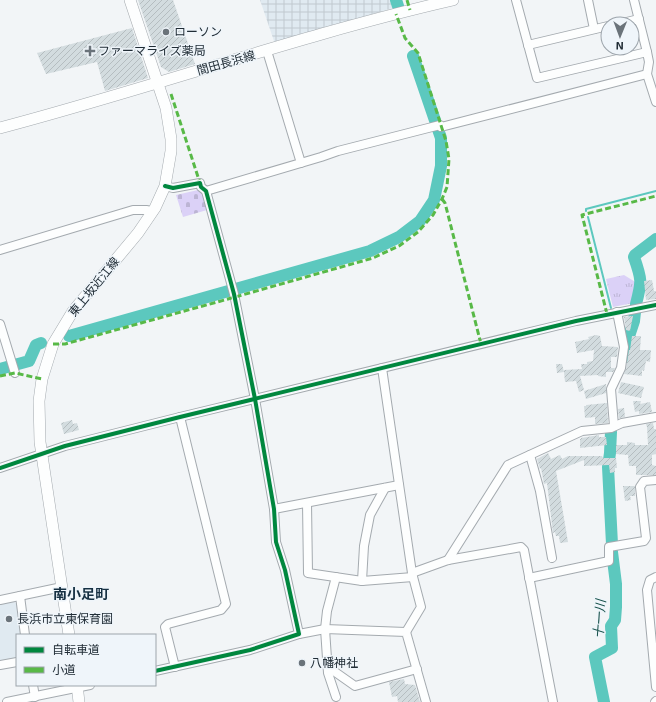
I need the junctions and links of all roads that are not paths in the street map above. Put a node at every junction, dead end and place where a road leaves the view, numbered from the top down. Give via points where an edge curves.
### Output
1 (130, 0) edge
2 (453, 0) edge
3 (516, 0) edge
4 (588, 0) edge
5 (634, 0) edge
6 (638, 16) edge
7 (640, 23) edge
8 (600, 28) edge
9 (594, 30) junction
10 (528, 44) junction
11 (267, 51) junction
12 (647, 52) junction
13 (653, 61) edge
14 (646, 74) junction
15 (157, 84) junction
16 (654, 86) edge
17 (656, 102) edge
18 (0, 128) edge
19 (300, 163) junction
20 (165, 186) junction
21 (206, 192) junction
22 (153, 212) junction
23 (0, 250) edge
24 (656, 305) edge
25 (617, 312) junction
26 (0, 324) edge
27 (382, 368) junction
28 (15, 372) dead end
29 (255, 399) junction
30 (180, 416) junction
31 (656, 416) edge
32 (614, 426) junction
33 (42, 454) junction
34 (530, 455) junction
35 (0, 468) edge
36 (656, 480) edge
37 (399, 485) junction
38 (385, 488) junction
39 (307, 503) junction
40 (274, 509) junction
41 (552, 558) dead end
42 (448, 560) junction
43 (413, 575) junction
44 (336, 577) junction
45 (656, 577) edge
46 (529, 578) junction
47 (362, 581) junction
48 (62, 587) junction
49 (20, 596) junction
50 (0, 600) edge
51 (325, 629) junction
52 (406, 632) junction
53 (25, 634) edge
54 (69, 634) edge
55 (299, 634) junction
56 (16, 662) edge
57 (0, 666) edge
58 (175, 667) junction
59 (328, 667) junction
60 (417, 669) junction
61 (156, 671) edge
62 (33, 686) edge
63 (77, 686) edge
64 (656, 687) edge
65 (35, 697) junction
66 (336, 697) dead end
67 (7, 702) edge
68 (79, 702) edge
69 (426, 702) edge
70 (553, 702) edge

1 - 15 main road, 東上坂近江線
2 - 11 main road, 間田長浜線
3 - 10 street
4 - 9 street
5 - 6 street
7 - 12 street
8 - 9 street
9 - 10 street
10 - 12 street via 537,78
11 - 15 main road, 間田長浜線
11 - 19 street
12 - 13 street
13 - 14 street
14 - 16 street
14 - 19 street via 338,151
15 - 18 main road, 間田長浜線
15 - 20 main road, 東上坂近江線 via 166,108 171,139
16 - 17 street
19 - 21 street
20 - 21 street via 173,188 200,183
20 - 22 main road, 東上坂近江線
21 - 29 street via 233,290
22 - 23 street via 133,210
22 - 33 main road, 東上坂近江線 via 73,311 53,344 42,379 39,402
24 - 25 street
25 - 27 street
25 - 32 street via 624,347 621,368 612,389
26 - 28 street
27 - 29 street
27 - 37 street
29 - 30 street
29 - 40 street
30 - 33 street
30 - 58 street via 226,604 221,610 165,627
31 - 32 street
32 - 34 street via 582,431
33 - 35 street
33 - 48 main road, 東上坂近江線
34 - 41 street via 540,491
34 - 42 street via 508,466
36 - 46 street via 644,481 640,487 646,538 644,541 609,547 609,561
37 - 38 street
37 - 43 street
38 - 39 street
38 - 47 street via 370,515 364,546
39 - 40 street
39 - 44 street via 308,573
40 - 55 street via 276,542
42 - 43 street
42 - 46 street via 520,547 524,550
43 - 47 street
43 - 52 street via 421,607
44 - 47 street
44 - 51 street
45 - 64 street via 650,580 647,590
46 - 70 street
48 - 49 street
48 - 54 main road, 東上坂近江線
49 - 50 street
49 - 53 street
51 - 52 street
51 - 55 street
51 - 59 street
52 - 60 street
55 - 58 street via 250,650
56 - 57 street
58 - 61 street
59 - 60 street via 355,686
59 - 66 street
60 - 69 street
62 - 65 street
63 - 65 street
63 - 68 main road
65 - 67 street

